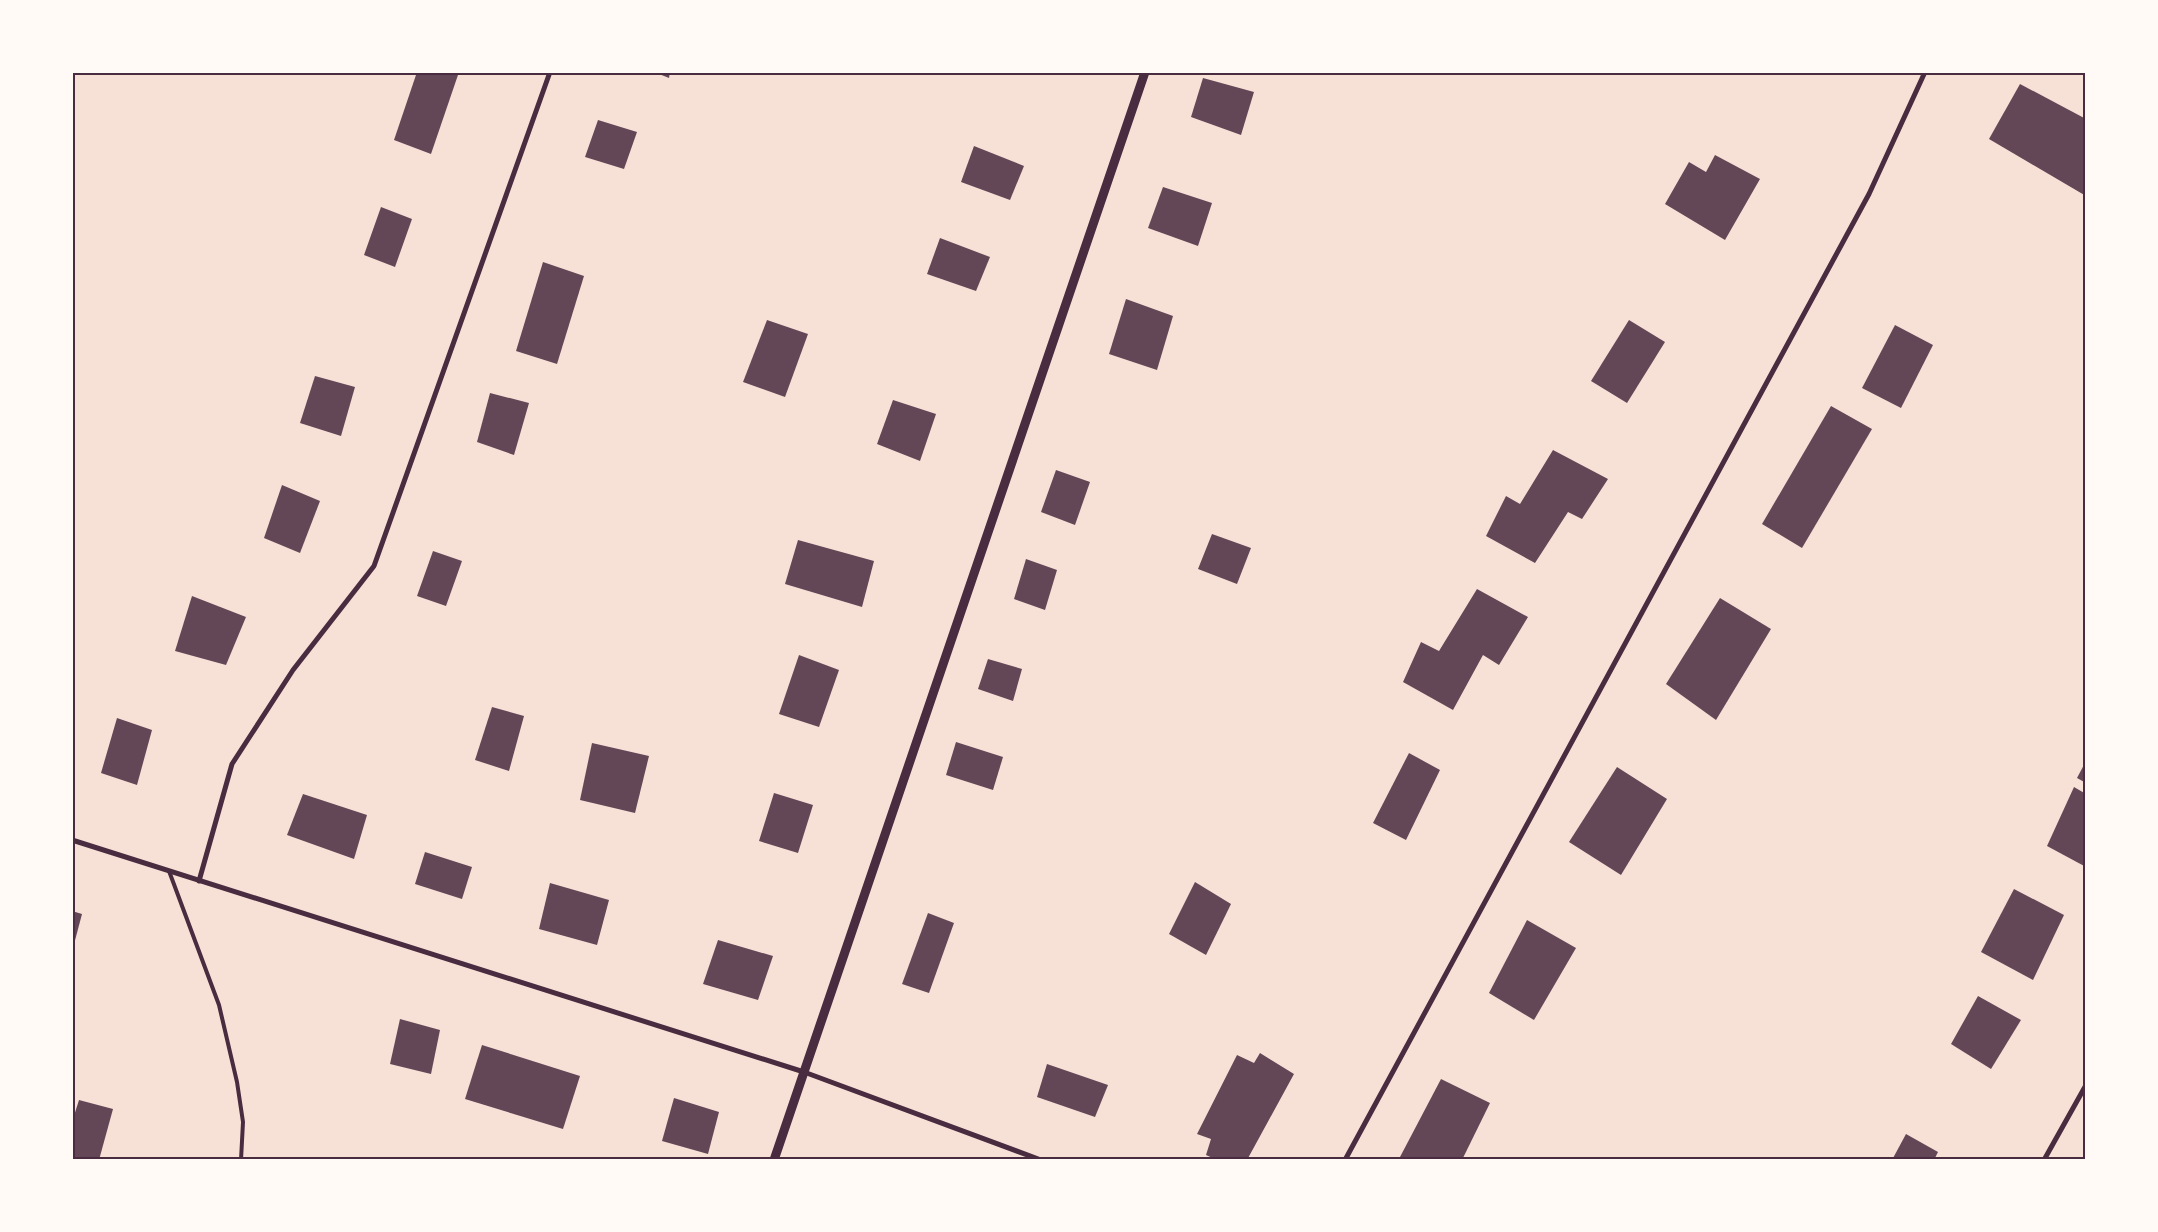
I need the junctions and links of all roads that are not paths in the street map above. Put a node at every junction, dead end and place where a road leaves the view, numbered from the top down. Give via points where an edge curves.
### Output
1 (550, 72) edge
2 (1145, 72) edge
3 (1925, 72) edge
4 (72, 840) edge
5 (169, 871) junction
6 (199, 881) junction
7 (804, 1072) junction
8 (2086, 1085) edge
9 (241, 1160) edge
10 (774, 1160) edge
11 (1041, 1160) edge
12 (1345, 1160) edge
13 (2044, 1160) edge

1 - 6 street via 374,566 293,670 232,764
2 - 7 street
3 - 12 street via 1870,194
4 - 5 street
5 - 6 street
5 - 9 lane via 219,1005 243,1122
6 - 7 street
7 - 10 street
7 - 11 street
8 - 13 street

